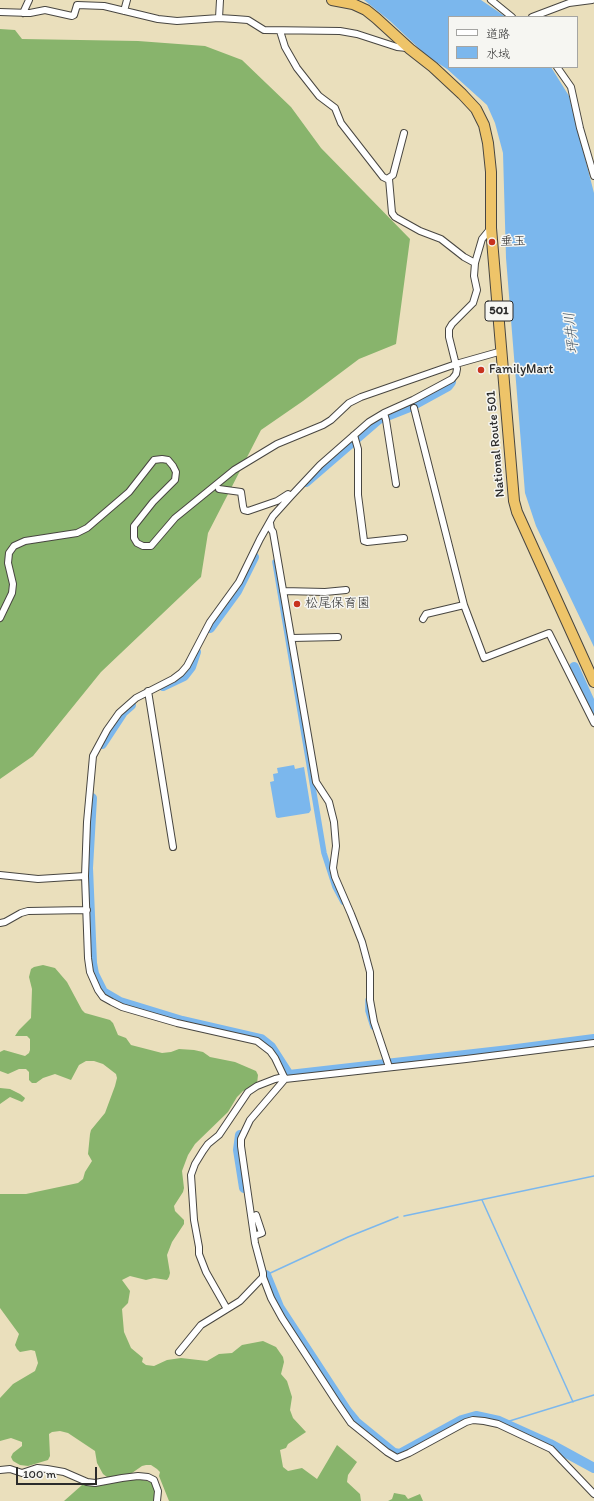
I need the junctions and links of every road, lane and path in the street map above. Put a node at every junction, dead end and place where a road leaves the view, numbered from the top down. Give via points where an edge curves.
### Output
1 (29, 0) edge
2 (127, 0) edge
3 (220, 0) edge
4 (332, 0) edge
5 (491, 0) edge
6 (592, 0) edge
7 (104, 3) edge
8 (124, 11) junction
9 (0, 12) edge
10 (23, 13) junction
11 (511, 16) edge
12 (535, 16) edge
13 (219, 18) junction
14 (280, 31) junction
15 (410, 49) junction
16 (558, 68) edge
17 (404, 133) dead end
18 (594, 176) edge
19 (389, 179) junction
20 (491, 228) junction
21 (475, 263) junction
22 (502, 351) junction
23 (456, 364) junction
24 (414, 408) dead end
25 (385, 416) junction
26 (355, 438) junction
27 (396, 484) dead end
28 (219, 489) dead end
29 (291, 496) junction
30 (270, 523) junction
31 (404, 538) dead end
32 (346, 590) dead end
33 (283, 591) junction
34 (464, 605) junction
35 (0, 618) edge
36 (423, 619) dead end
37 (338, 637) dead end
38 (292, 638) junction
39 (594, 682) edge
40 (148, 692) junction
41 (594, 723) edge
42 (172, 847) dead end
43 (0, 875) edge
44 (85, 876) junction
45 (87, 910) junction
46 (0, 923) edge
47 (594, 1043) edge
48 (389, 1065) junction
49 (285, 1078) junction
50 (256, 1215) dead end
51 (254, 1236) junction
52 (263, 1277) junction
53 (227, 1309) junction
54 (179, 1352) dead end
55 (0, 1470) edge
56 (594, 1494) edge
57 (157, 1501) edge

1 - 10 street
2 - 8 street
3 - 13 street
4 - 15 highway, National Route 501 / 501 via 353,4 366,10
5 - 11 street
6 - 12 street via 570,3
7 - 8 street
7 - 10 street via 77,5 72,16 45,10
8 - 13 street via 177,21
9 - 10 street
13 - 14 street via 248,20 264,30
14 - 15 street via 340,31
14 - 19 street via 285,47 297,68 319,96 335,108 341,123 383,177
15 - 20 highway, National Route 501 / 501 via 462,94 476,110 484,125 491,172
16 - 18 street via 571,86
17 - 19 street via 393,175
19 - 21 street via 392,213 395,218 441,239
20 - 21 street via 482,239
20 - 22 highway, National Route 501 / 501
21 - 23 street via 477,290 473,303 449,330
22 - 23 street
22 - 39 highway, National Route 501 / 501 via 512,490 517,512
23 - 25 street via 456,374 452,379
23 - 35 street via 361,397 323,425 277,444 234,470 175,518 151,546 143,546 134,538 134,526 175,480 174,466 168,460 154,460 128,492 87,528 77,533 25,541 14,546 9,553 8,563 13,584 12,593
24 - 34 street
25 - 26 street via 369,422
25 - 27 street
26 - 29 street via 320,465
26 - 31 street via 358,449 358,495 364,541
28 - 29 street via 241,492 242,506 248,511 277,501 288,494
29 - 30 street
30 - 33 street
30 - 40 street via 239,582 210,622 187,666 172,679
32 - 33 street
33 - 38 street
34 - 36 street via 426,614
34 - 41 street via 484,658 549,633
37 - 38 street
38 - 48 street via 316,782 329,802 334,822 335,877 362,942 370,972 374,1022
40 - 42 street
40 - 44 street via 136,698 119,713 93,756
43 - 44 street via 38,879
44 - 45 street
45 - 46 street via 28,911
45 - 49 street via 90,972 103,997 122,1007 257,1041 270,1051
47 - 48 street
48 - 49 street
49 - 51 street via 250,1120 241,1139
49 - 53 street via 269,1081 248,1092 219,1135 203,1151 191,1175 199,1254
50 - 51 street via 262,1233
51 - 52 street
52 - 53 street via 240,1301
52 - 56 street via 282,1318 340,1407 356,1427 392,1456 397,1458 409,1453 466,1422 484,1420 508,1428 551,1449
53 - 54 street via 200,1325
55 - 57 street via 10,1469 22,1473 37,1468 48,1468 95,1483 138,1476 148,1477 154,1480 158,1491

